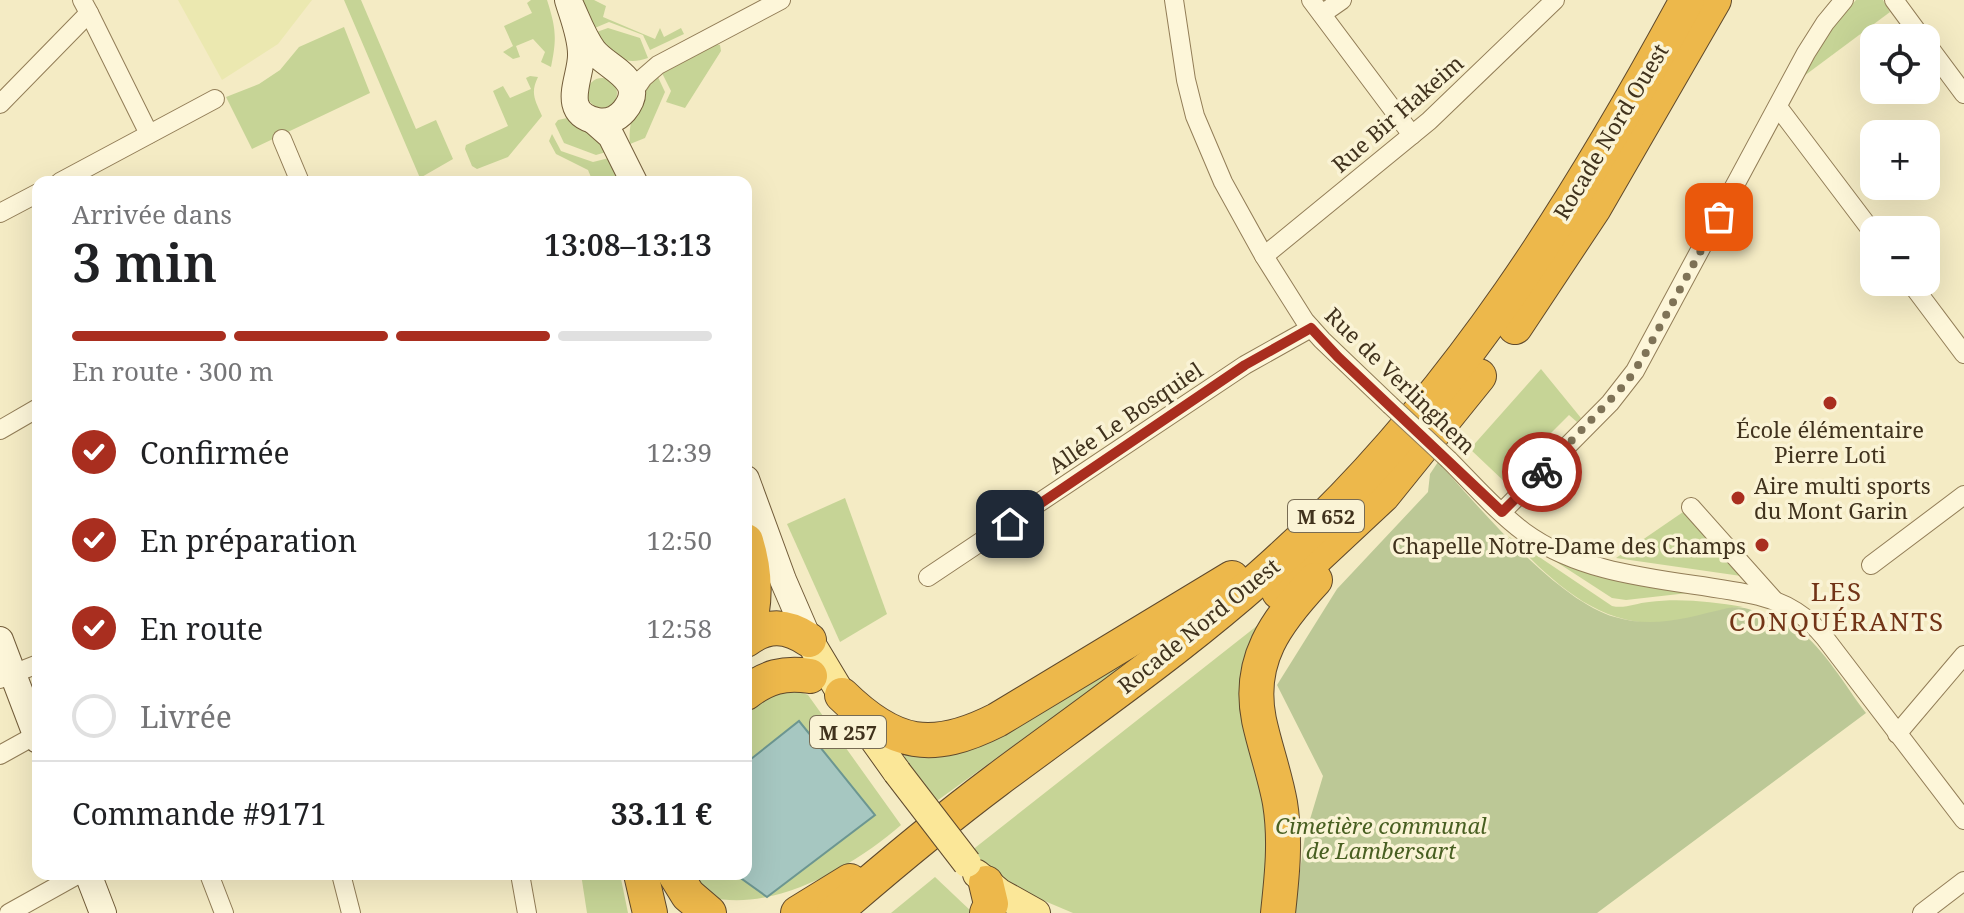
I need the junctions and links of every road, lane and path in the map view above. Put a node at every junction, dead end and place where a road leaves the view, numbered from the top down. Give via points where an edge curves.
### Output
1 (568, 0) edge
2 (781, 0) edge
3 (1174, 0) edge
4 (1342, 0) edge
5 (1555, 0) edge
6 (1687, 0) edge
7 (1714, 0) edge
8 (1844, 0) edge
9 (1894, 0) edge
10 (85, 6) edge
11 (1317, 7) edge
12 (1912, 24) edge
13 (672, 56) junction
14 (1940, 62) edge
15 (612, 66) junction
16 (576, 80) junction
17 (1964, 94) edge
18 (215, 99) dead end
19 (0, 104) edge
20 (628, 104) junction
21 (1778, 107) junction
22 (594, 121) junction
23 (149, 134) junction
24 (1412, 135) junction
25 (282, 139) dead end
26 (71, 176) edge
27 (297, 176) edge
28 (631, 176) edge
29 (633, 176) edge
30 (32, 196) edge
31 (0, 213) edge
32 (1860, 216) edge
33 (1264, 256) junction
34 (1920, 296) edge
35 (1311, 328) junction
36 (1964, 354) edge
37 (32, 411) edge
38 (0, 430) edge
39 (1366, 494) junction
40 (752, 495) edge
41 (1964, 495) edge
42 (1691, 507) dead end
43 (1502, 512) junction
44 (752, 533) edge
45 (1871, 565) dead end
46 (752, 570) edge
47 (928, 577) dead end
48 (1773, 599) junction
49 (752, 608) edge
50 (797, 634) junction
51 (752, 635) edge
52 (0, 640) edge
53 (1964, 655) edge
54 (32, 666) edge
55 (810, 676) junction
56 (6, 677) edge
57 (752, 688) edge
58 (842, 695) junction
59 (32, 727) edge
60 (1897, 734) junction
61 (32, 739) edge
62 (0, 755) edge
63 (893, 780) junction
64 (951, 816) junction
65 (1964, 820) edge
66 (68, 880) edge
67 (90, 880) edge
68 (211, 880) edge
69 (343, 880) edge
70 (521, 880) edge
71 (642, 880) edge
72 (679, 880) edge
73 (1964, 881) edge
74 (980, 892) edge
75 (9, 913) edge
76 (103, 913) edge
77 (224, 913) edge
78 (351, 913) edge
79 (527, 913) edge
80 (650, 913) edge
81 (709, 913) edge
82 (798, 913) edge
83 (834, 913) edge
84 (869, 913) edge
85 (1036, 913) edge
86 (1278, 913) edge
87 (1922, 913) edge

1 - 15 main road via 593,50
1 - 16 main road via 581,50
2 - 13 street
3 - 33 street, Rue de Verlinghem via 1195,116 1223,182
4 - 11 street
5 - 24 street, Rue Bir Hakeim
6 - 39 highway, Rocade Nord Ouest / M 652 via 1591,168 1518,282 1401,437
7 - 39 highway, Rocade Nord Ouest / M 652 via 1552,274 1469,389
8 - 21 street via 1815,38
9 - 12 street
10 - 19 street
10 - 23 street
11 - 24 street
13 - 15 street via 640,67
13 - 20 street via 643,78
14 - 17 street
15 - 16 main road via 590,67
15 - 20 main road via 627,79
16 - 22 main road via 577,106
18 - 23 street
20 - 22 main road via 609,121
20 - 29 main road via 623,134
21 - 32 street
21 - 43 street via 1627,382
22 - 28 main road via 611,136
23 - 26 street
24 - 33 street, Rue Bir Hakeim
25 - 27 street
30 - 31 street
33 - 35 street, Rue de Verlinghem
34 - 36 street
35 - 43 street, Rue de Verlinghem, bridge
35 - 47 street, Allée Le Bosquiel via 1245,365
37 - 38 street
39 - 58 highway via 969,733 932,740 900,737 874,724
39 - 64 highway, Rocade Nord Ouest / M 652
39 - 84 highway, Rocade Nord Ouest / M 652 via 1302,572
39 - 86 highway via 1347,545 1280,622 1259,665 1258,716 1282,828
40 - 50 main road, M 257
41 - 45 street
42 - 48 street
43 - 48 street, Rue de Verlinghem via 1531,537 1589,563
44 - 50 main road, M 257
46 - 49 highway
48 - 60 street, Rue de Verlinghem via 1814,625
50 - 51 highway via 764,630
50 - 55 main road, M 257
50 - 58 main road, M 257
52 - 56 main road
53 - 60 street
54 - 56 street
55 - 57 highway via 778,675
55 - 63 main road, M 257
56 - 59 main road
58 - 63 main road, M 257
60 - 65 street, Rue de Verlinghem
61 - 62 street
63 - 74 main road, M 257
64 - 82 highway
64 - 83 highway, Rocade Nord Ouest / M 652
66 - 75 street
67 - 76 main road
68 - 77 street
69 - 78 street
70 - 79 street
71 - 80 highway
72 - 81 highway
73 - 87 street
74 - 85 main road

